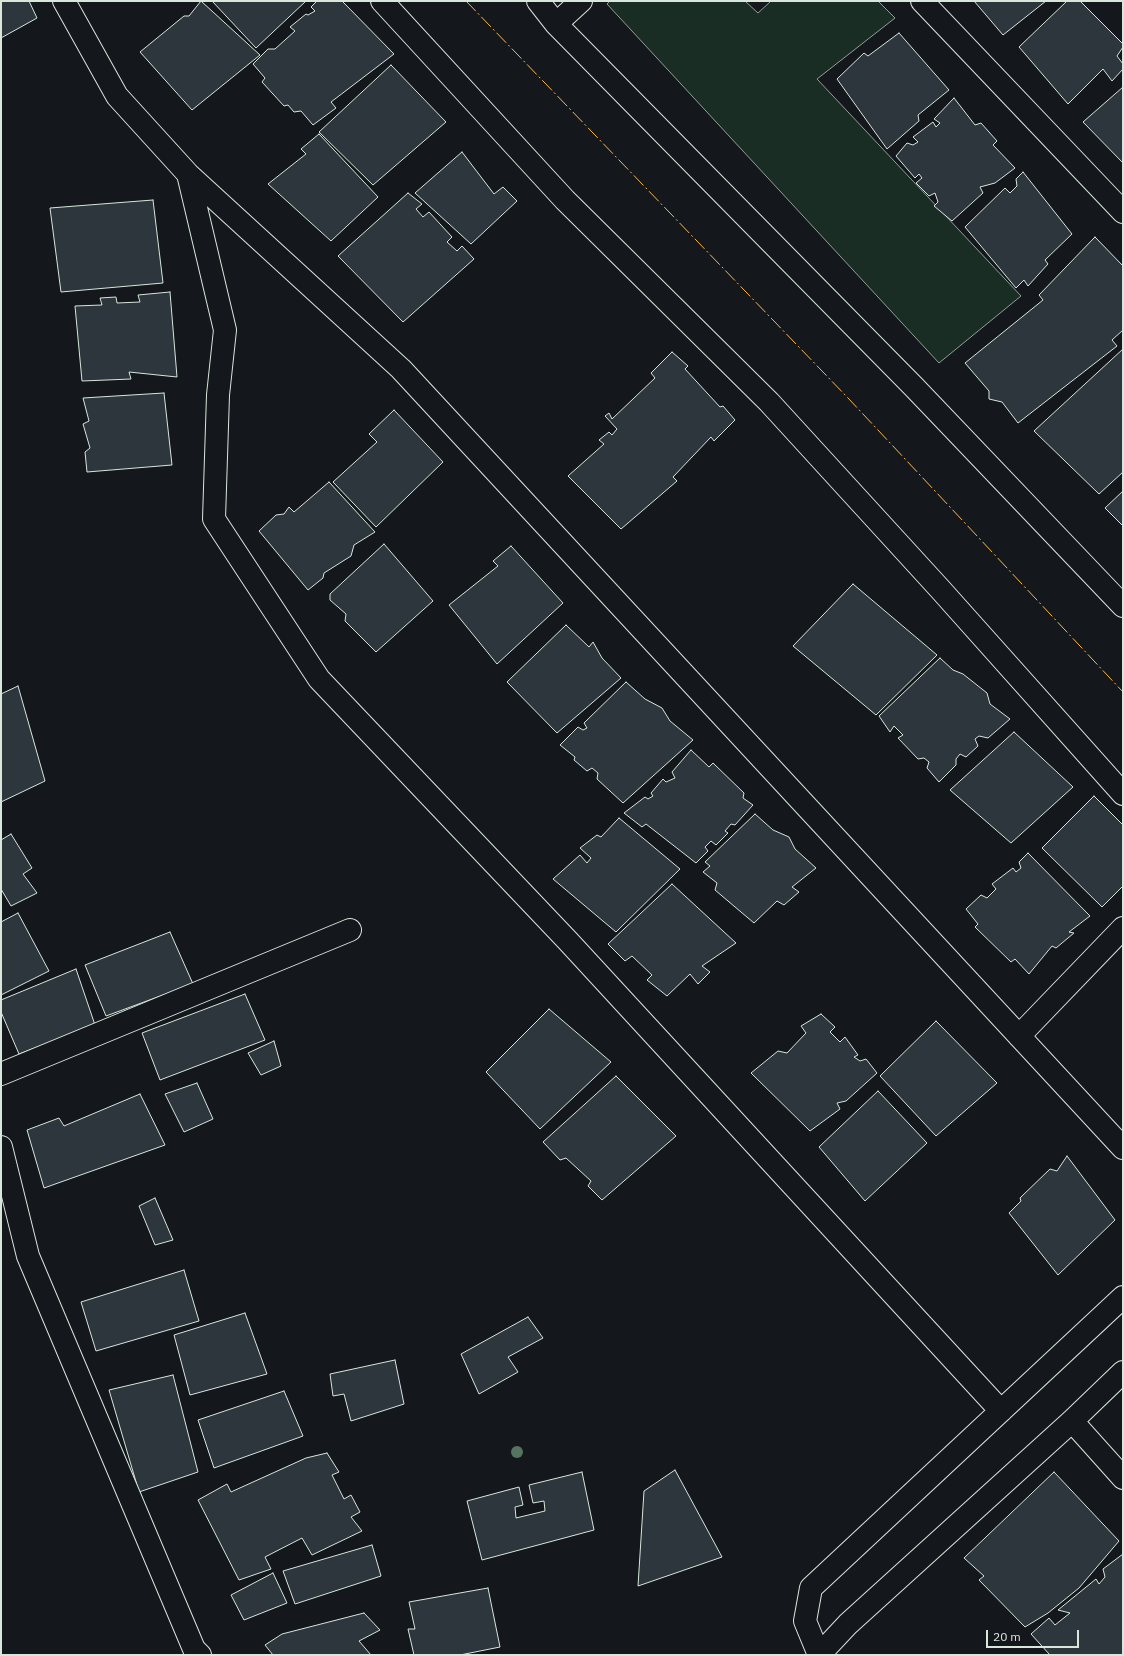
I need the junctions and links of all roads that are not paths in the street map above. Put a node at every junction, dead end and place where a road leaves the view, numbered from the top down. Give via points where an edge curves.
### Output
1 (64, 1) edge
2 (382, 1) edge
3 (538, 1) edge
4 (581, 1) edge
5 (922, 1) edge
6 (556, 24) junction
7 (188, 174) junction
8 (1123, 212) edge
9 (1123, 606) edge
10 (1123, 794) edge
11 (1123, 928) edge
12 (350, 930) dead end
13 (1019, 1036) junction
14 (1, 1074) edge
15 (1, 1147) edge
16 (1123, 1148) edge
17 (1123, 1297) edge
18 (1123, 1372) edge
19 (1001, 1411) junction
20 (1072, 1421) junction
21 (1123, 1478) edge
22 (200, 1655) edge
23 (819, 1655) edge

1 - 7 street via 116,96
2 - 10 street via 565,200 769,402
3 - 6 street
4 - 6 street
5 - 8 street
6 - 9 street via 914,388
7 - 13 street via 401,369
7 - 19 street via 224,330 218,395 214,519 319,680 568,941
11 - 13 street
12 - 14 street
13 - 16 street
15 - 22 street via 28,1256 194,1649
17 - 19 street
18 - 20 street
19 - 23 street via 811,1588 805,1621
20 - 21 street
20 - 23 street via 848,1624

